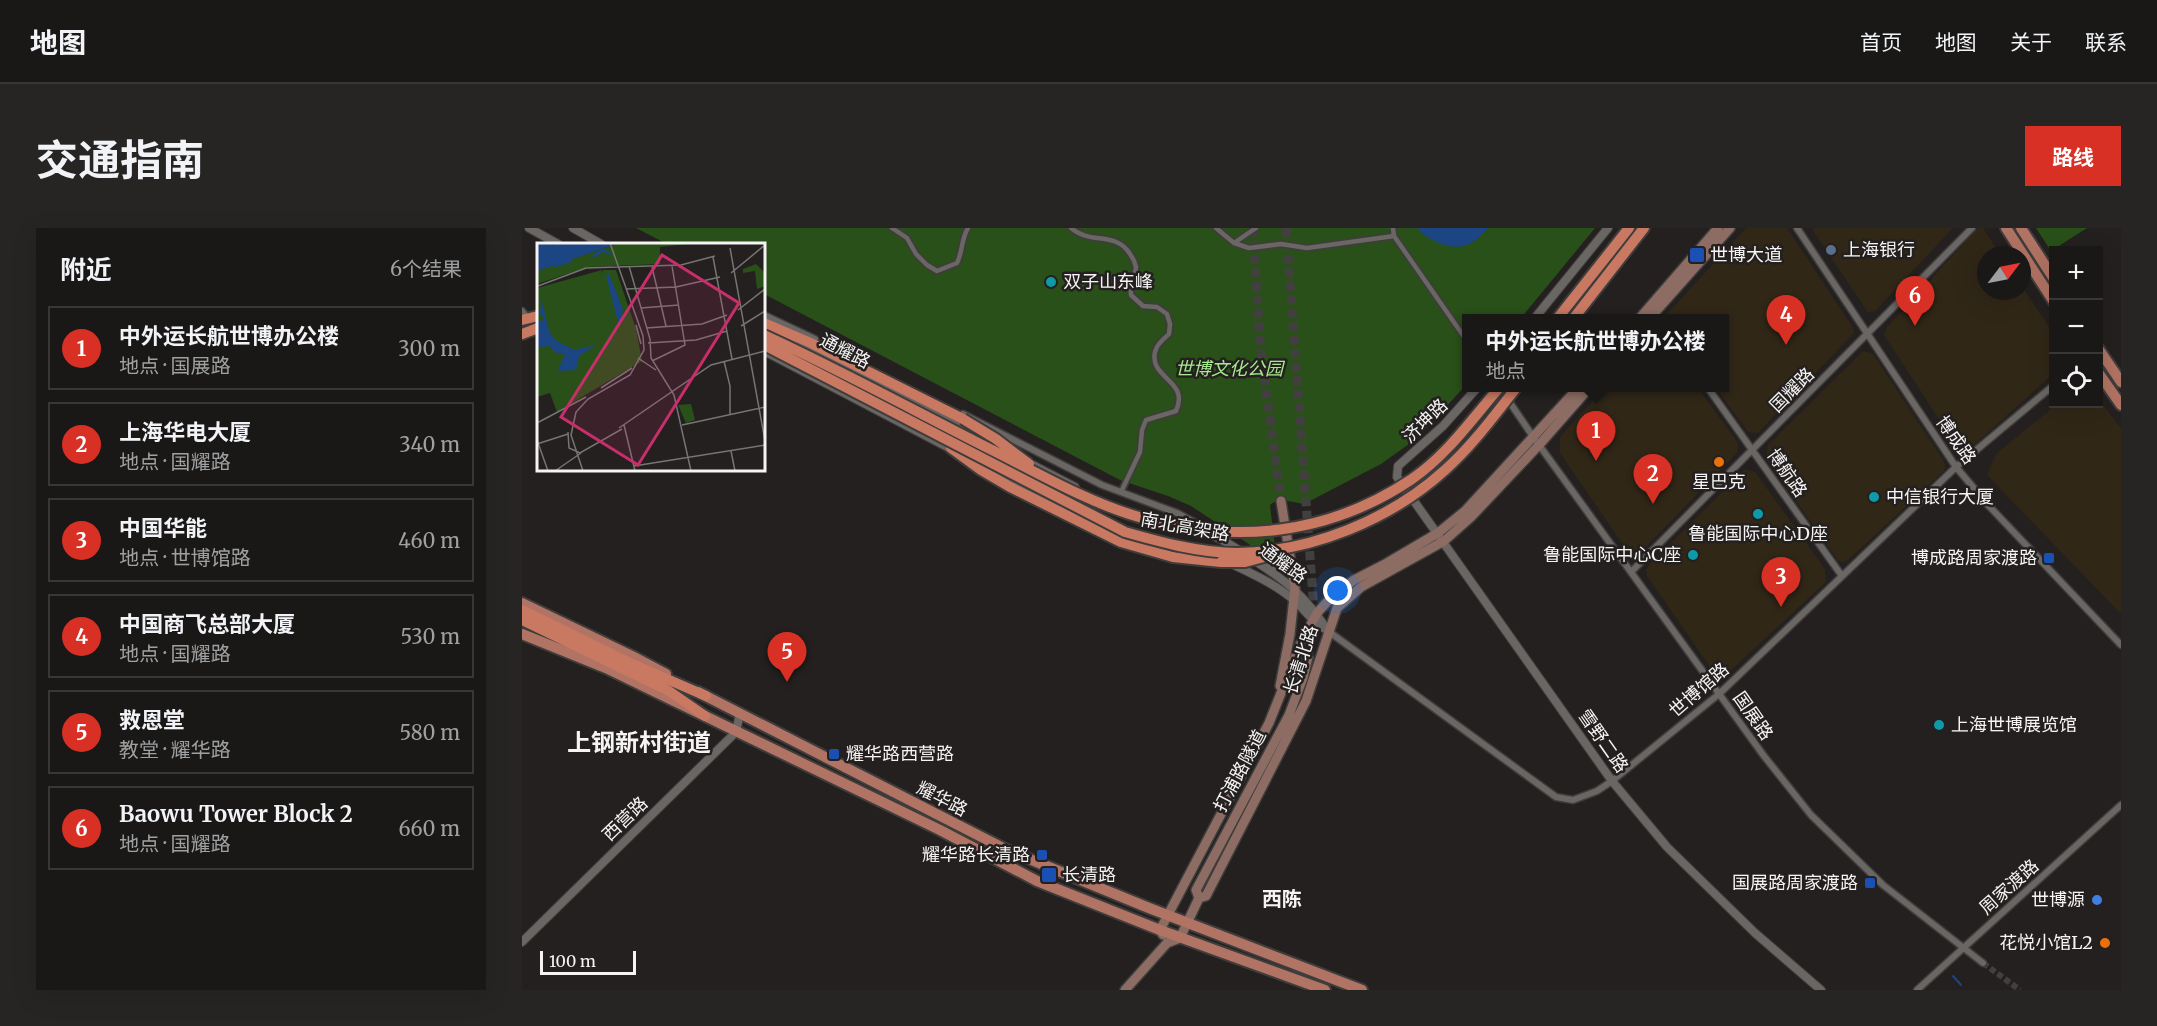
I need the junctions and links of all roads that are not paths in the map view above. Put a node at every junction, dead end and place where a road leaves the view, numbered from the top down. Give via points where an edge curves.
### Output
1 (529, 228) edge
2 (573, 228) edge
3 (892, 228) edge
4 (968, 228) edge
5 (1071, 228) edge
6 (1216, 228) edge
7 (1256, 228) edge
8 (1393, 228) edge
9 (1608, 228) edge
10 (1629, 228) edge
11 (1644, 228) edge
12 (1718, 228) edge
13 (1730, 228) edge
14 (1797, 228) edge
15 (1972, 228) edge
16 (2006, 228) edge
17 (2021, 228) edge
18 (1394, 236) junction
19 (556, 243) edge
20 (599, 243) edge
21 (1234, 243) junction
22 (2049, 271) edge
23 (2053, 300) edge
24 (1537, 314) edge
25 (1560, 314) edge
26 (1576, 314) edge
27 (1653, 314) edge
28 (765, 315) edge
29 (765, 324) edge
30 (537, 330) edge
31 (1462, 334) edge
32 (1867, 335) junction
33 (522, 336) edge
34 (765, 336) edge
35 (765, 346) edge
36 (765, 352) edge
37 (2102, 354) edge
38 (2103, 379) edge
39 (2121, 382) edge
40 (2049, 389) edge
41 (1474, 392) edge
42 (1495, 392) edge
43 (1502, 392) edge
44 (1512, 392) edge
45 (1574, 392) edge
46 (1584, 392) edge
47 (1712, 392) edge
48 (2121, 405) edge
49 (1536, 441) junction
50 (951, 448) junction
51 (1753, 451) junction
52 (1956, 467) junction
53 (1397, 477) joint
54 (1051, 480) junction
55 (1121, 492) junction
56 (1281, 501) tunnel mouth
57 (1441, 537) junction
58 (1224, 541) junction
59 (1301, 544) junction
60 (1289, 552) junction
61 (1262, 565) junction
62 (1631, 572) junction
63 (1842, 576) junction
64 (1295, 588) junction
65 (1294, 601) junction
66 (522, 603) edge
67 (522, 609) edge
68 (1314, 617) junction
69 (522, 620) edge
70 (544, 625) junction
71 (1328, 631) junction
72 (522, 634) edge
73 (2121, 645) edge
74 (1308, 657) tunnel mouth
75 (1719, 694) junction
76 (706, 696) junction
77 (1276, 700) junction
78 (740, 714) junction
79 (705, 716) junction
80 (736, 732) junction
81 (1612, 782) junction
82 (2121, 805) edge
83 (1199, 898) junction
84 (1168, 915) junction
85 (1187, 923) junction
86 (1160, 930) junction
87 (1180, 938) junction
88 (522, 942) edge
89 (1167, 943) junction
90 (1962, 948) junction
91 (1983, 963) tunnel mouth
92 (1125, 990) edge
93 (1325, 990) edge
94 (1362, 990) edge
95 (1821, 990) edge
96 (1917, 990) edge

1 - 19 street
2 - 20 street
3 - 4 street via 907,238 927,265 938,270 957,263
5 - 55 street via 1091,238 1116,240 1126,247 1136,270 1131,295 1143,306 1157,307 1167,314 1170,324 1170,334 1157,345 1154,360 1180,395 1179,404 1176,411 1146,420 1140,452
6 - 21 street
7 - 21 street
8 - 18 street
9 - 24 street
10 - 25 highway
11 - 26 highway
12 - 27 main road
13 - 27 main road
14 - 32 street, 博成路
15 - 32 street, 国耀路
16 - 23 main road
17 - 22 main road
18 - 21 street via 1306,248 1281,244 1249,248
18 - 31 street
28 - 55 street
29 - 54 highway, bridge via 963,419
29 - 58 street, 通耀路 via 1086,492
30 - 33 highway
32 - 51 street, 国耀路
32 - 52 street, 博成路
34 - 54 highway, 南北高架路, bridge
35 - 59 highway, 南北高架路, bridge via 1125,532 1171,545 1236,553
36 - 50 street, 通耀路
37 - 39 main road
38 - 48 main road
40 - 52 street, 世博馆路
41 - 53 street, 济坤路 via 1398,466
42 - 54 highway, 南北高架路, bridge via 1451,445 1413,478 1370,503 1329,520 1275,532 1175,527 1136,516
43 - 49 street, 国展路
44 - 59 highway, 南北高架路, bridge via 1464,451 1414,495 1364,523
45 - 49 main road, 长清北路
46 - 49 main road, 长清北路
47 - 51 street, 博航路
49 - 57 main road, 长清北路 via 1471,517
49 - 62 street, 国展路
50 - 59 highway, bridge via 1010,487 1121,542 1173,557 1245,562
50 - 65 street, 通耀路 via 1073,511 1216,556
51 - 62 street, 国耀路
51 - 63 street, 博航路
52 - 63 street, 世博馆路
52 - 73 street, 博成路
53 - 57 street, 雪野二路
55 - 58 street via 1177,513
56 - 60 main road
57 - 68 main road, 长清北路 via 1354,580
57 - 71 main road, 长清北路 via 1346,598 1337,608
57 - 81 street, 雪野二路
58 - 61 street, 通耀路
60 - 61 street via 1282,564
60 - 64 main road
61 - 64 street, 通耀路
62 - 75 street, 国展路
63 - 75 street, 世博馆路
64 - 65 main road
64 - 68 street, 通耀路
65 - 68 street, 通耀路
65 - 77 main road
66 - 76 main road, 耀华路
67 - 70 highway
68 - 71 street, 通耀路
68 - 77 main road, 长清北路
69 - 70 highway
70 - 76 highway
70 - 79 highway via 669,691
71 - 81 street, 世博馆路 via 1556,797 1573,800
71 - 83 main road, 长清北路 via 1306,702 1206,896
72 - 79 main road, 耀华路 via 606,668
74 - 83 main road, 打浦路隧道 via 1289,715 1196,890
75 - 81 street, 世博馆路
75 - 90 street, 国展路 via 1826,832 1883,885
76 - 78 main road, 耀华路
77 - 84 main road, 长清北路 via 1269,723
78 - 80 street
78 - 84 main road, 耀华路 via 1005,849
79 - 80 main road, 耀华路
80 - 86 main road, 耀华路 via 940,830 1037,882
80 - 88 street, 西营路
81 - 95 street, 雪野二路 via 1667,847 1755,933
82 - 90 street, 周家渡路
83 - 85 main road, 长清北路
84 - 85 main road, 耀华路
84 - 86 main road
85 - 87 main road
85 - 94 main road, 耀华路
86 - 87 main road, 耀华路
86 - 89 main road
87 - 89 main road
87 - 93 main road, 耀华路
89 - 92 main road
90 - 91 street, 国展路
90 - 96 street, 周家渡路

